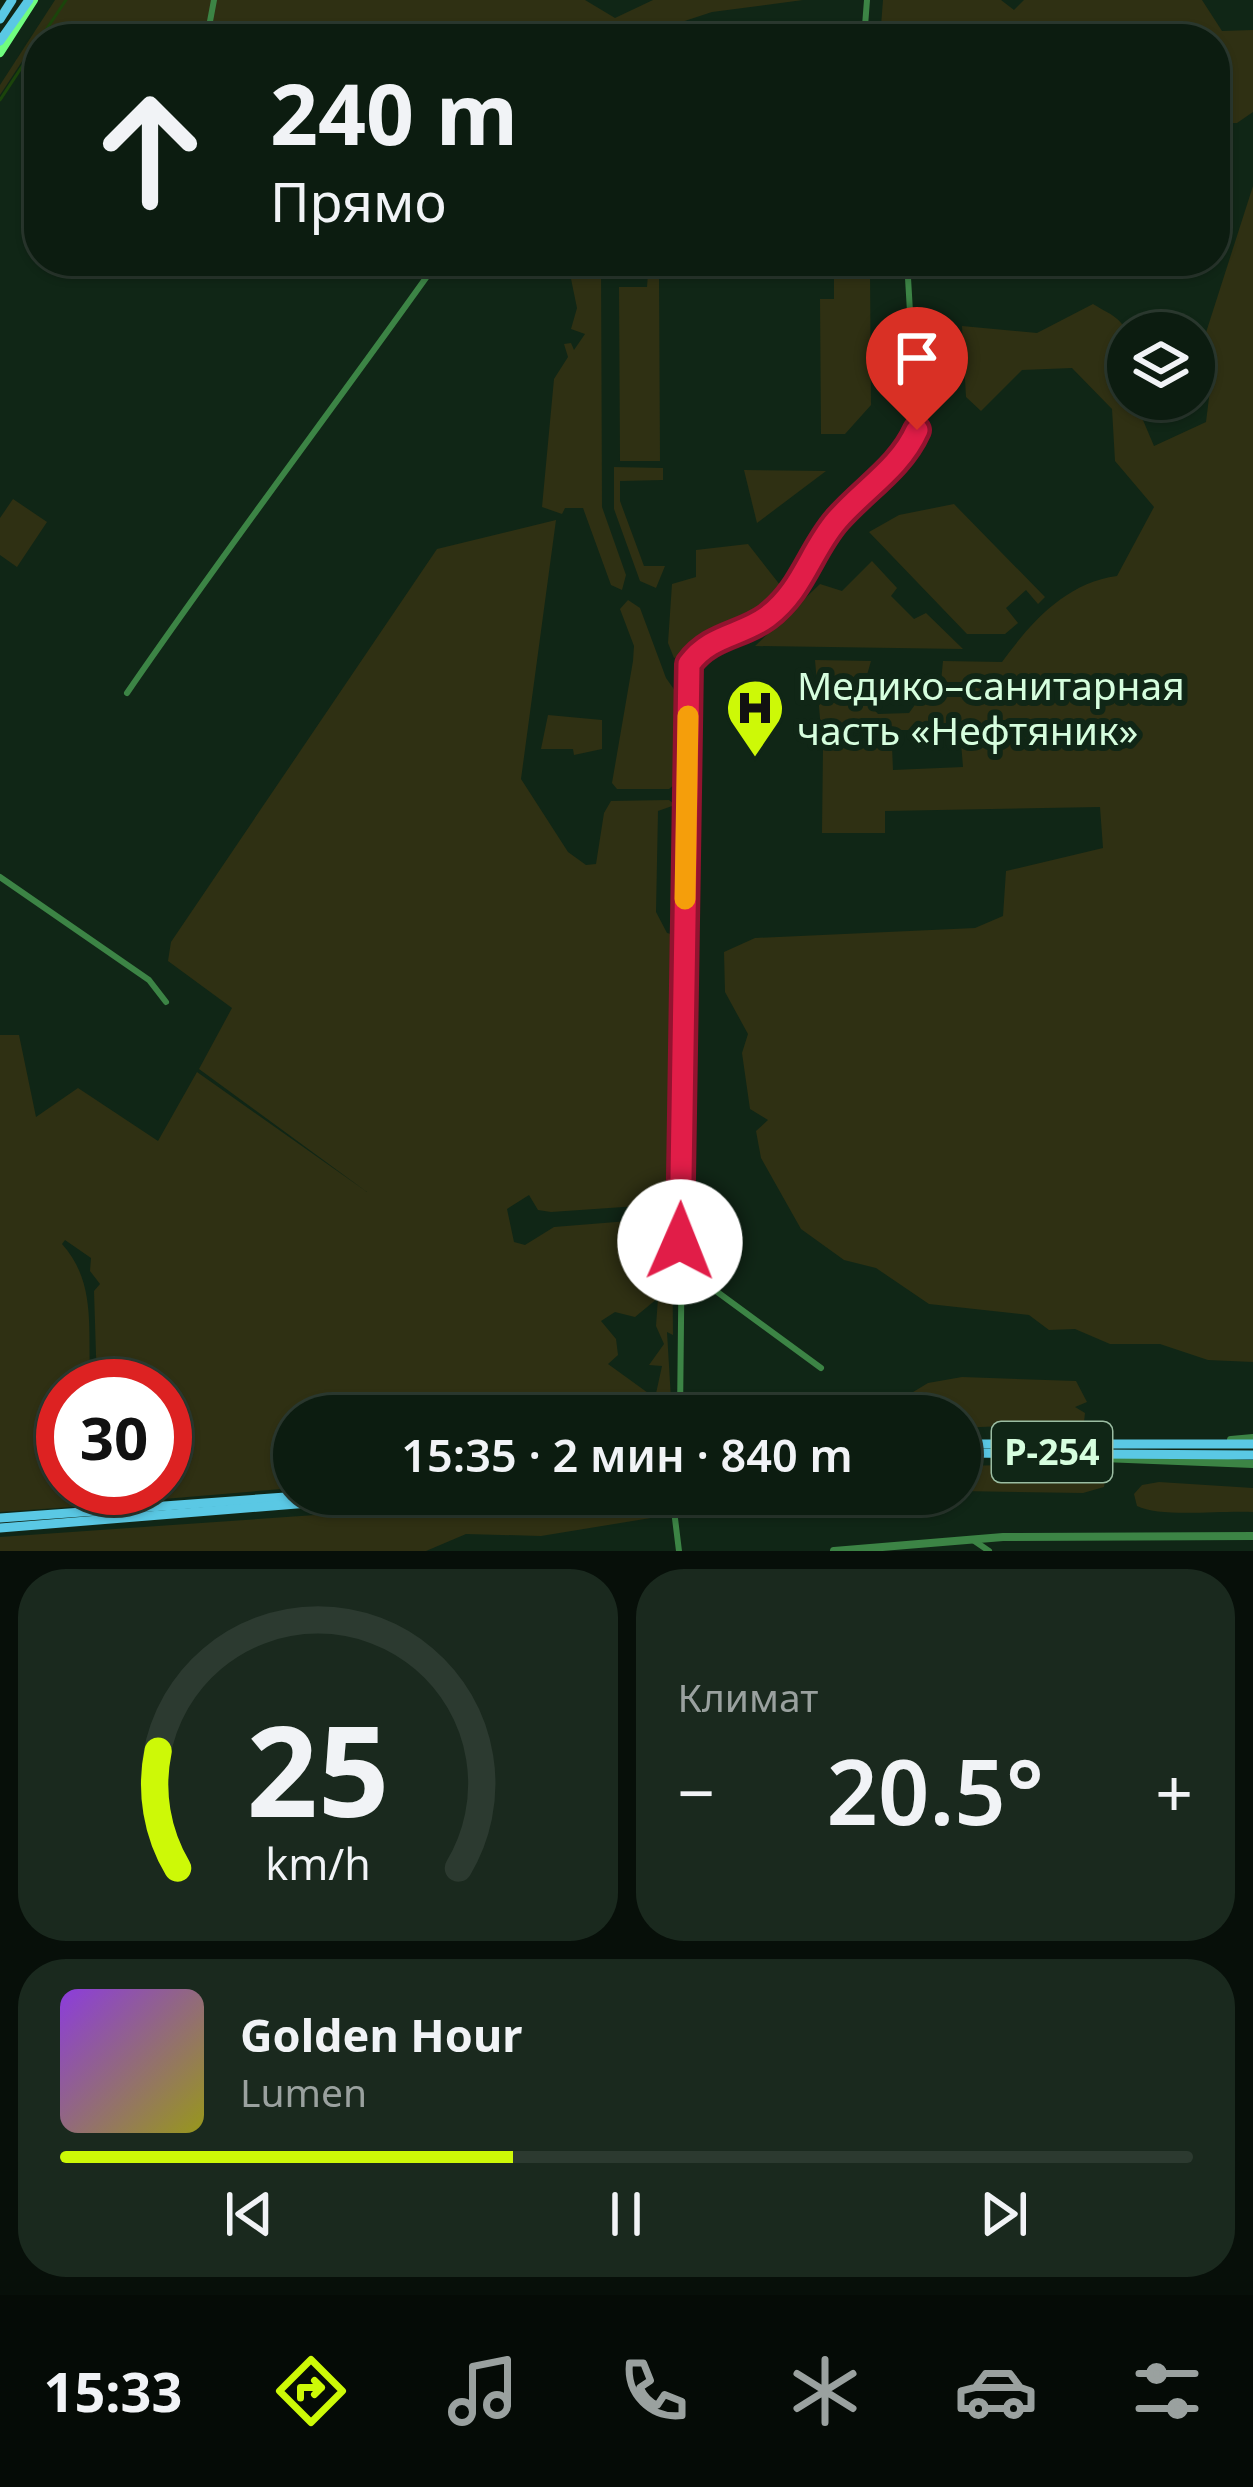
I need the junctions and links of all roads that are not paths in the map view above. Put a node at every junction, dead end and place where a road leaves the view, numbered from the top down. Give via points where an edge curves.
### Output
1 (10, 0) edge
2 (31, 0) edge
3 (0, 10) edge
4 (0, 19) edge
5 (0, 41) edge
6 (0, 53) edge
7 (427, 276) edge
8 (908, 276) edge
9 (127, 693) dead end
10 (0, 877) edge
11 (166, 1002) dead end
12 (680, 1275) junction
13 (820, 1368) dead end
14 (680, 1395) edge
15 (1253, 1441) edge
16 (981, 1444) edge
17 (1047, 1452) junction
18 (981, 1453) edge
19 (1253, 1455) edge
20 (1253, 1464) edge
21 (273, 1498) edge
22 (273, 1506) edge
23 (675, 1515) edge
24 (0, 1518) edge
25 (0, 1528) edge
26 (1253, 1536) edge
27 (973, 1540) junction
28 (679, 1551) edge
29 (834, 1551) edge
30 (989, 1551) edge

1 - 3 main road
1 - 4 highway
2 - 5 highway
2 - 6 main road
7 - 9 street
8 - 12 street via 917,430 907,452 835,523 797,591 755,625 709,642 688,670
10 - 11 street via 149,980
12 - 13 street via 701,1280
12 - 14 street
15 - 16 highway, Р-254
17 - 18 highway, Р-254
17 - 19 highway, Р-254
17 - 20 street via 1104,1462
21 - 24 highway
22 - 25 highway
23 - 28 street
26 - 27 street
27 - 29 street
27 - 30 street

